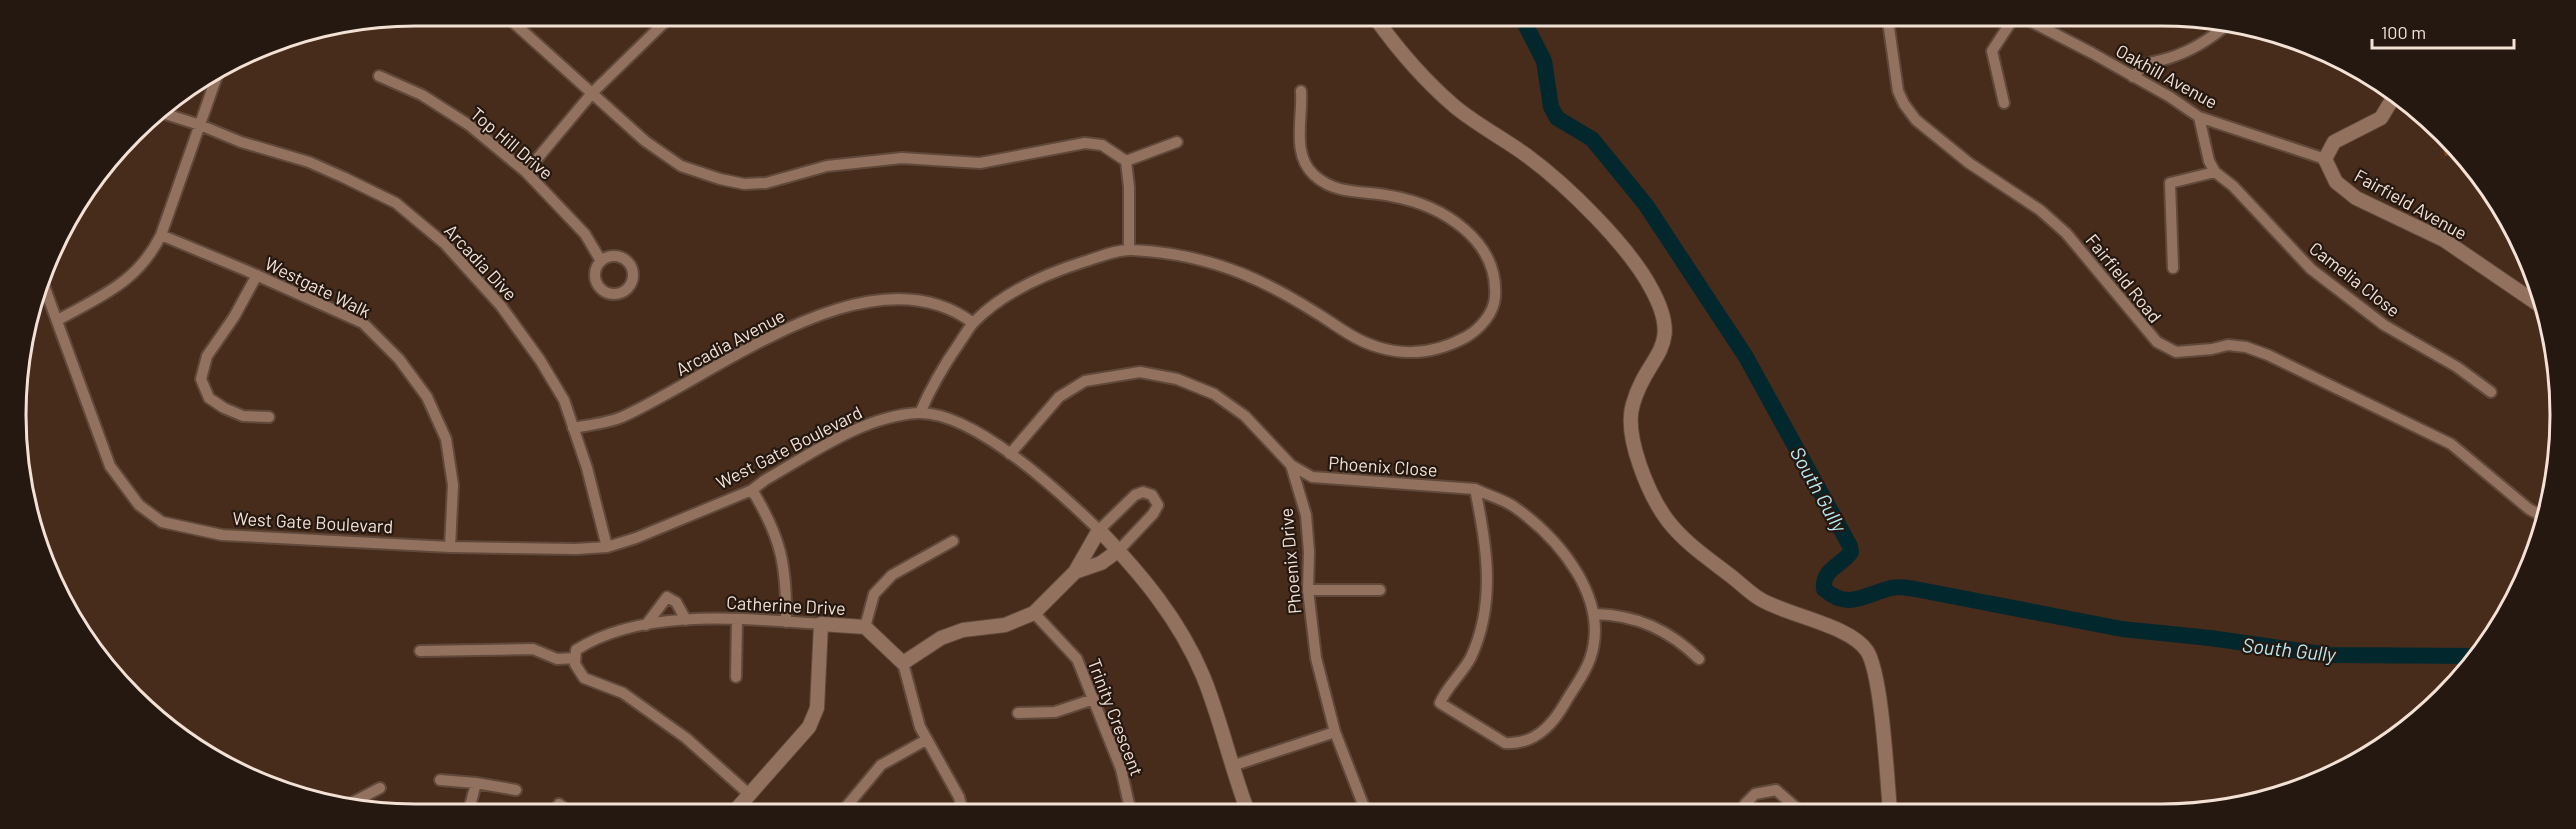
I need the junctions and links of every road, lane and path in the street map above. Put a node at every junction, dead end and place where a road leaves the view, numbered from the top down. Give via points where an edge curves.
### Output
1 (518, 26) edge
2 (661, 26) edge
3 (1381, 26) edge
4 (1889, 26) edge
5 (2008, 26) edge
6 (2039, 26) edge
7 (2220, 30) edge
8 (379, 76) dead end
9 (2133, 77) junction
10 (215, 81) edge
11 (1301, 91) dead end
12 (593, 92) junction
13 (2391, 101) edge
14 (2004, 103) dead end
15 (167, 115) edge
16 (2199, 117) junction
17 (200, 125) junction
18 (1177, 142) dead end
19 (2325, 159) junction
20 (1126, 161) junction
21 (526, 172) junction
22 (2215, 172) junction
23 (161, 235) junction
24 (1129, 249) junction
25 (601, 261) dead end
26 (2173, 268) dead end
27 (257, 275) junction
28 (45, 291) edge
29 (2533, 301) edge
30 (57, 320) junction
31 (973, 323) junction
32 (2491, 392) dead end
33 (920, 413) junction
34 (268, 417) dead end
35 (573, 428) junction
36 (1010, 454) junction
37 (1291, 465) junction
38 (1475, 489) junction
39 (752, 490) junction
40 (2537, 513) edge
41 (1099, 530) junction
42 (953, 541) dead end
43 (450, 547) junction
44 (607, 548) junction
45 (1119, 550) junction
46 (1075, 572) junction
47 (1308, 590) junction
48 (1380, 590) dead end
49 (1034, 613) junction
50 (1595, 614) junction
51 (737, 619) junction
52 (686, 620) junction
53 (786, 622) junction
54 (821, 624) junction
55 (646, 625) junction
56 (865, 627) junction
57 (420, 651) dead end
58 (575, 658) junction
59 (1699, 659) dead end
60 (903, 663) junction
61 (736, 677) dead end
62 (1094, 699) junction
63 (1018, 713) dead end
64 (1335, 732) junction
65 (926, 740) junction
66 (1232, 766) junction
67 (440, 780) dead end
68 (476, 783) junction
69 (380, 788) dead end
70 (516, 790) dead end
71 (750, 795) junction
72 (359, 799) edge
73 (471, 804) edge
74 (742, 804) edge
75 (849, 804) edge
76 (961, 804) edge
77 (1129, 804) edge
78 (1245, 804) edge
79 (1363, 804) edge
80 (1745, 804) edge
81 (1794, 804) edge
82 (1889, 804) edge

1 - 12 street
2 - 12 street
3 - 82 street via 1400,52 1455,106 1565,186 1652,289 1665,335 1661,352 1637,391 1630,426 1644,478 1659,507 1680,534 1760,599 1847,634 1867,650 1876,675
4 - 40 street, Fairfield Road via 1898,91 1916,120 2066,233 2157,342 2176,352 2228,345 2268,355 2451,444
5 - 14 street via 1992,51
6 - 9 street, Oakhill Avenue
7 - 9 street via 2169,58 2145,63
8 - 21 street, Top Hill Drive via 422,95 469,125
9 - 16 street, Oakhill Avenue
10 - 17 street
11 - 24 street via 1300,144 1312,174 1344,192 1392,196 1443,213 1469,232 1489,258 1496,280 1494,308 1474,333 1448,347 1415,353 1384,350 1349,334 1278,288 1238,270
12 - 20 street via 645,141 681,166 744,184 765,183 851,162 902,158 980,163 1085,143 1102,145
12 - 21 street
13 - 19 street via 2381,118 2334,142
15 - 17 street, Arcadia Dive
16 - 19 street, Oakhill Avenue
16 - 22 street
17 - 23 street
17 - 35 street, Arcadia Dive via 309,162 396,203 445,244 501,306 558,390
18 - 20 street
19 - 29 street, Fairfield Avenue via 2336,182 2356,198 2444,240
20 - 24 street
21 - 25 street, Top Hill Drive via 585,234
22 - 26 street via 2170,183
22 - 32 street, Camelia Close via 2334,288 2384,325 2457,367
23 - 27 street, Westgate Walk
23 - 30 street via 138,270 115,288
24 - 31 street via 1057,270 992,306
27 - 34 street via 207,356 201,379 209,398 224,408 243,416
27 - 43 street, Westgate Walk via 363,323 399,359 427,397 446,440 453,485
28 - 30 street, West Gate Boulevard
30 - 43 street, West Gate Boulevard via 110,466 139,505 162,522 222,535
31 - 33 street via 934,379
31 - 35 street, Arcadia Avenue via 958,312 928,302 896,299 860,303 821,314 757,342 684,386 619,418
33 - 36 street, West Gate Boulevard via 966,425
33 - 39 street, West Gate Boulevard via 863,427
35 - 44 street, Arcadia Dive
36 - 37 street, Phoenix Drive via 1059,397 1085,381 1140,372 1177,379 1214,394 1245,416
36 - 41 street, West Gate Boulevard
37 - 38 street, Phoenix Close via 1312,477
37 - 47 street, Phoenix Drive via 1306,515 1310,552
38 - 50 street, Phoenix Close via 1512,506 1554,542 1581,578
38 - 50 street, Phoenix Close via 1487,561 1486,609 1470,659 1441,700 1442,705 1505,743 1517,744 1537,736 1554,721 1590,659
39 - 44 street, West Gate Boulevard
39 - 53 street via 770,519 782,552
41 - 45 street, West Gate Boulevard
41 - 45 street via 1135,495 1147,492 1156,499 1158,505 1153,514
41 - 46 street
42 - 56 street via 892,575 874,594
43 - 44 street, West Gate Boulevard
45 - 46 street
45 - 66 street, West Gate Boulevard via 1173,616 1203,676
46 - 49 street
47 - 48 street
47 - 64 street, Phoenix Drive via 1316,658
49 - 60 street via 1005,625 963,630 941,638
49 - 62 street, Trinity Crescent via 1077,659
50 - 59 street via 1640,620 1664,630
51 - 52 street, Catherine Drive
51 - 53 street, Catherine Drive
51 - 61 street
52 - 55 street, Catherine Drive
52 - 55 street via 676,602 667,597
53 - 54 street, Catherine Drive
54 - 56 street, Catherine Drive
54 - 71 street via 817,708 809,727
55 - 58 street, Catherine Drive via 585,644 576,650
56 - 60 street, Catherine Drive
57 - 58 street via 533,649 557,659
58 - 71 street via 584,678 623,693 677,732
60 - 65 street
62 - 63 street via 1055,712
62 - 77 street, Trinity Crescent via 1121,769
64 - 66 street
64 - 79 street, Phoenix Drive
65 - 75 street via 882,765
65 - 76 street
66 - 78 street, West Gate Boulevard
67 - 68 street
68 - 70 street
68 - 73 street
69 - 72 street
71 - 74 street
80 - 81 street via 1755,794 1776,790

